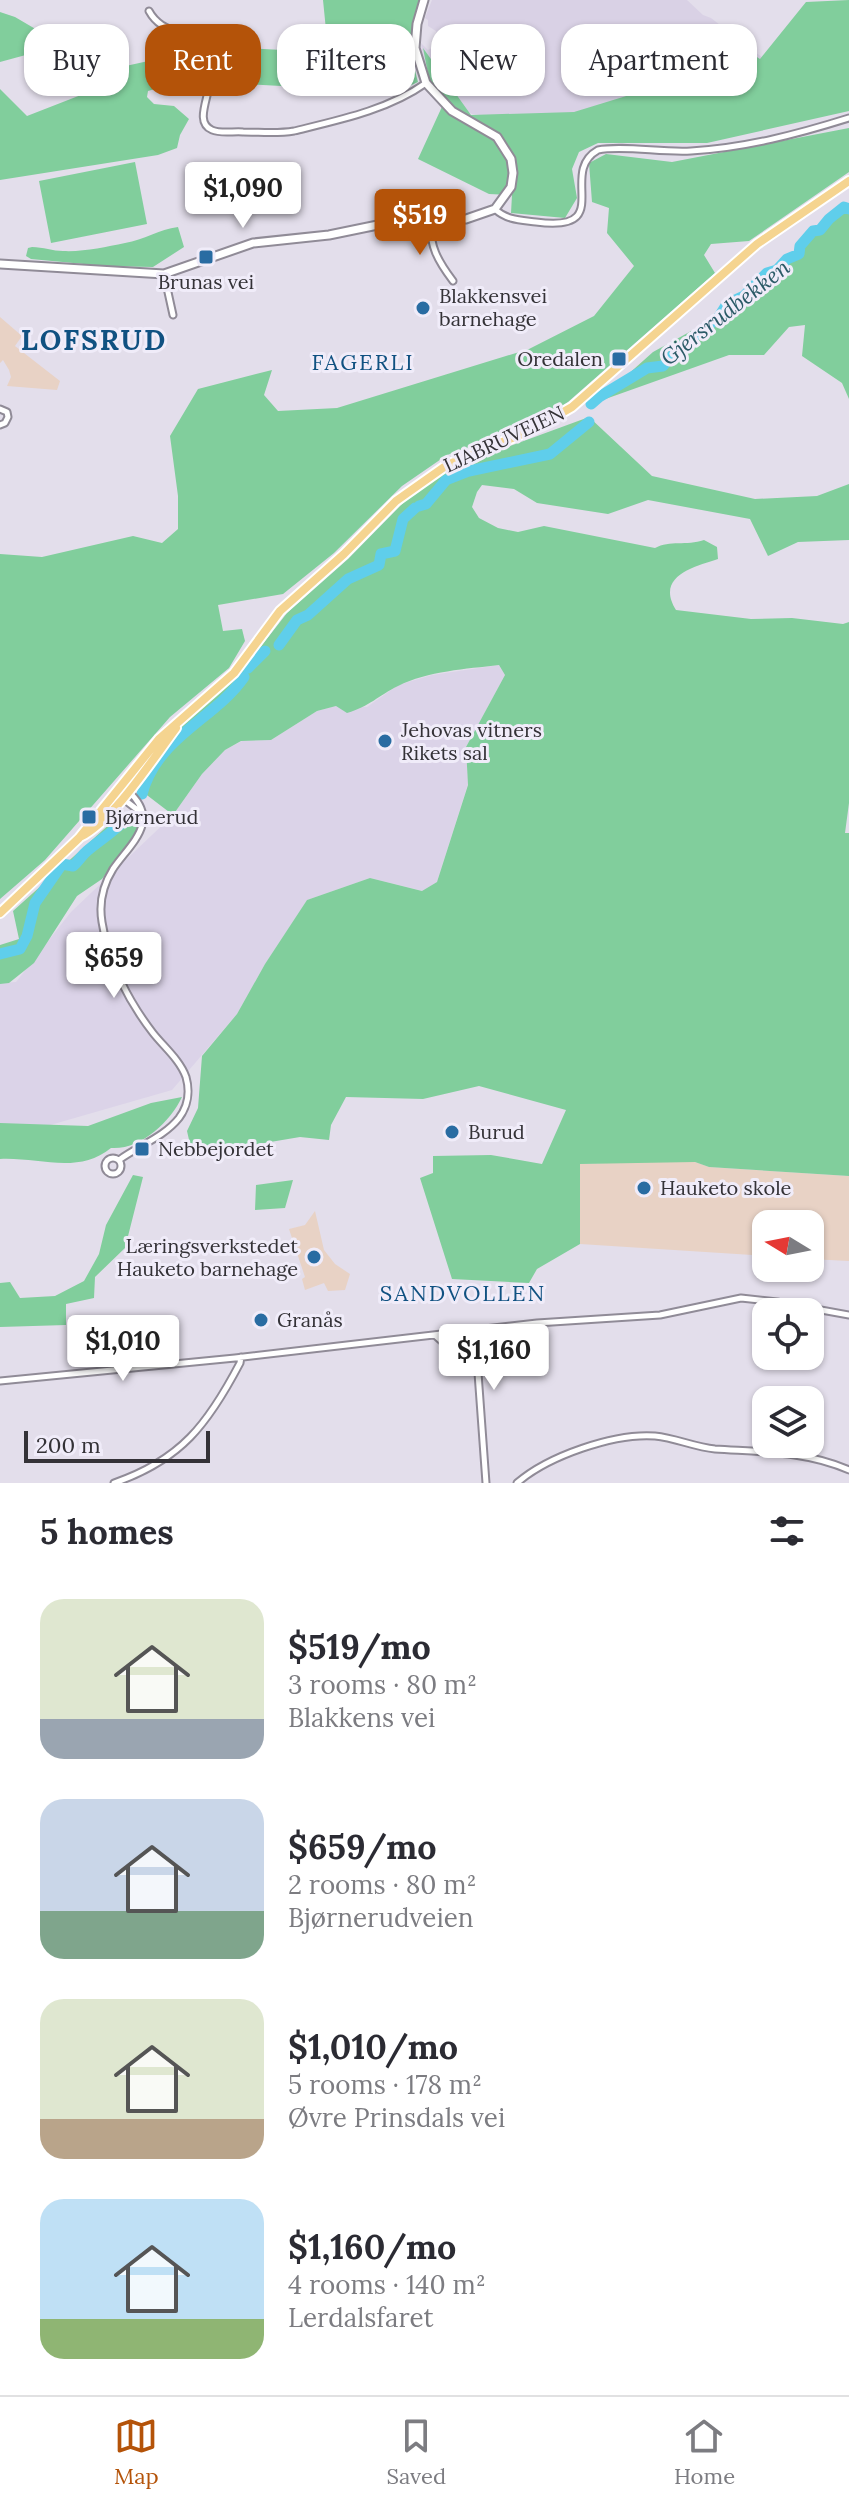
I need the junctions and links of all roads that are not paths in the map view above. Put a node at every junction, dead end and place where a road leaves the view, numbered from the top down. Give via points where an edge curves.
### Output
1 (424, 0) edge
2 (149, 11) dead end
3 (426, 83) junction
4 (849, 118) edge
5 (849, 181) edge
6 (495, 209) junction
7 (431, 220) junction
8 (0, 264) edge
9 (164, 274) junction
10 (453, 281) dead end
11 (173, 315) dead end
12 (0, 409) edge
13 (0, 425) edge
14 (122, 792) junction
15 (0, 913) edge
16 (119, 1160) dead end
17 (849, 1315) edge
18 (435, 1335) junction
19 (241, 1357) junction
20 (0, 1381) edge
21 (849, 1470) edge
22 (114, 1483) edge
23 (486, 1483) edge
24 (517, 1483) edge

1 - 3 street via 415,48
2 - 3 street via 158,24 189,37 207,55 213,76 202,114 204,124 213,130 294,131 388,104
3 - 6 street via 443,103 489,131 507,151 512,180
4 - 6 street via 718,148 598,150 582,169 582,210 573,220 555,225 510,218
5 - 14 main road, LJABRUVEIEN via 757,244 572,407 447,465 406,493 280,611 234,673 151,747
6 - 7 street via 466,219
7 - 9 street via 253,243
7 - 10 street via 433,251
8 - 9 street
9 - 11 street
12 - 13 street via 8,417
14 - 15 main road, LJABRUVEIEN
14 - 16 street via 142,821 139,836 106,883 101,921 125,988 144,1022 183,1069 188,1095 173,1125
17 - 18 street via 741,1298 660,1315
18 - 19 street
18 - 23 street via 478,1373
19 - 20 street
19 - 22 street via 191,1439 153,1467
21 - 24 street via 799,1456 698,1447 644,1435 573,1451

